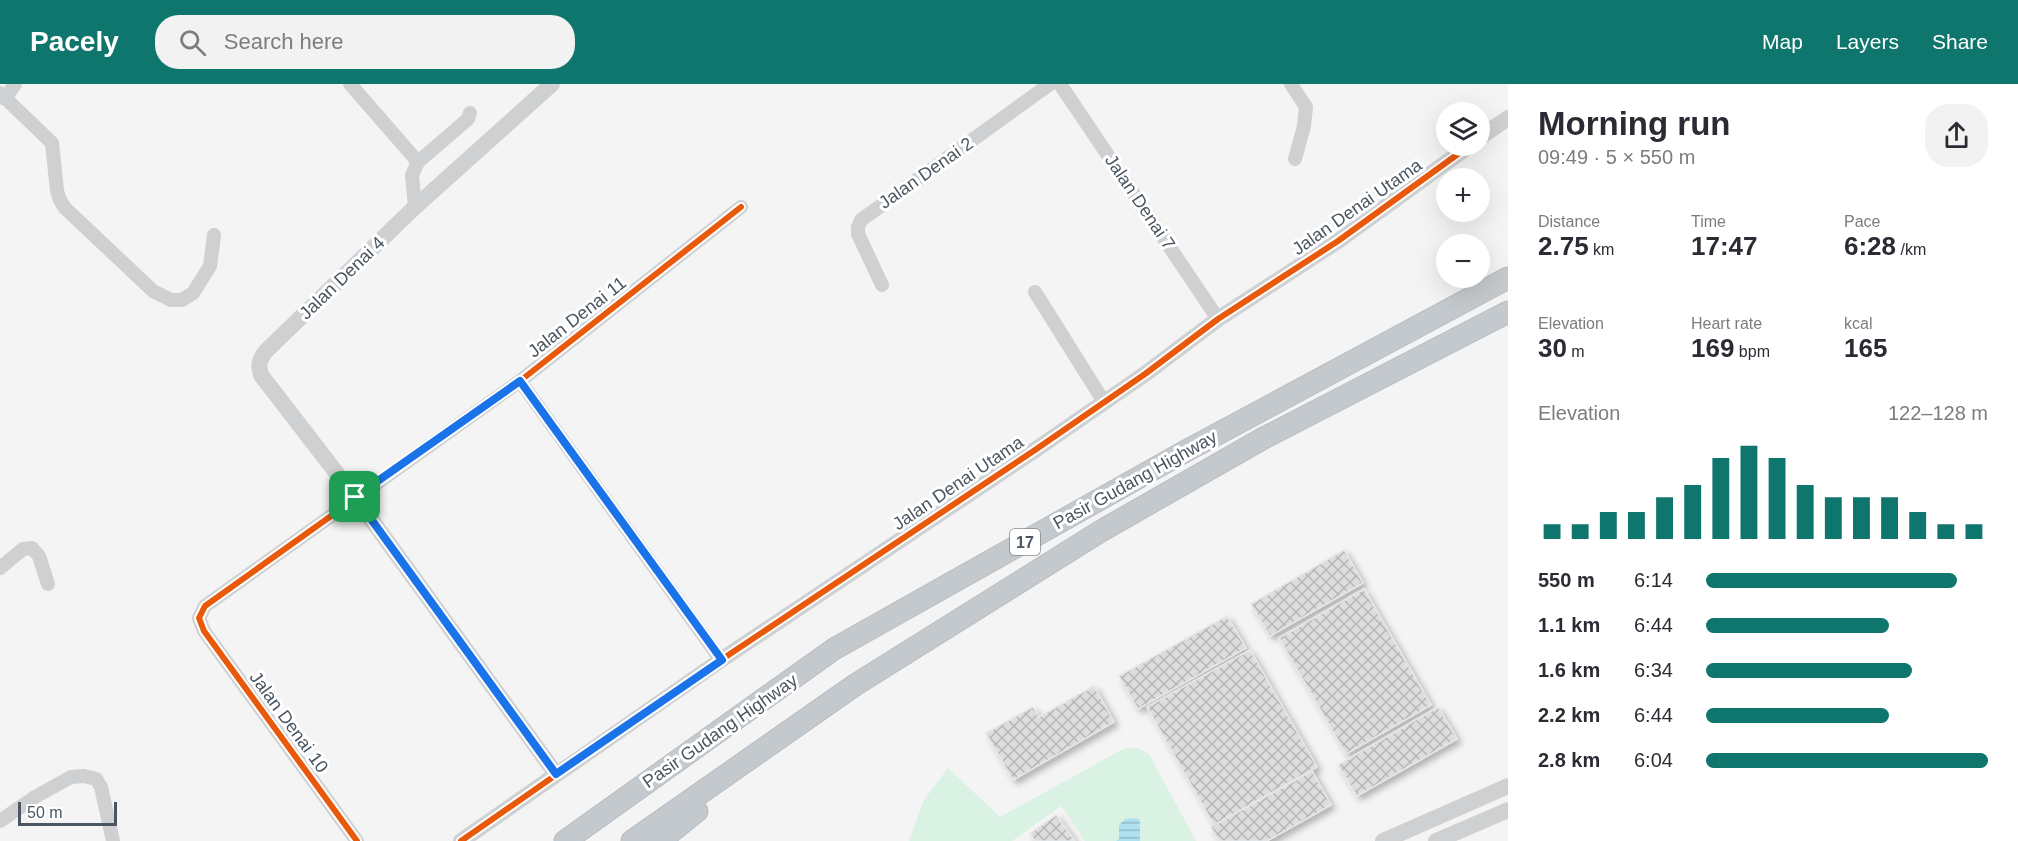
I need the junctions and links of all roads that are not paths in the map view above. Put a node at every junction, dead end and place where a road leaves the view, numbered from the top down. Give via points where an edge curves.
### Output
1 (15, 84) edge
2 (350, 84) edge
3 (552, 84) edge
4 (1050, 84) edge
5 (1060, 84) edge
6 (1291, 84) edge
7 (3, 96) edge
8 (470, 113) dead end
9 (1508, 118) edge
10 (1490, 130) edge
11 (1455, 156) edge
12 (1295, 159) dead end
13 (418, 162) junction
14 (415, 207) junction
15 (741, 207) dead end
16 (214, 236) dead end
17 (1508, 278) edge
18 (882, 285) dead end
19 (1035, 292) dead end
20 (1508, 312) edge
21 (1218, 319) junction
22 (520, 381) junction
23 (1104, 402) junction
24 (355, 497) junction
25 (0, 568) edge
26 (48, 584) dead end
27 (199, 618) joint
28 (722, 660) junction
29 (855, 685) junction
30 (556, 774) junction
31 (1508, 786) edge
32 (1508, 810) edge
33 (0, 821) edge
34 (113, 841) edge
35 (357, 841) edge
36 (461, 841) edge
37 (565, 841) edge
38 (632, 841) edge
39 (660, 841) edge
40 (1383, 841) edge
41 (1436, 841) edge

1 - 7 street
2 - 13 street
3 - 14 street, Jalan Denai 4
4 - 18 street, Jalan Denai 2 via 861,220 858,234
5 - 21 street, Jalan Denai 7
6 - 12 street via 1305,107
7 - 16 street via 52,143 57,191 65,208 153,291 171,300 182,300 193,293 210,266
8 - 13 street
9 - 10 street
11 - 21 street, Jalan Denai Utama via 1338,241
13 - 14 street via 412,176
14 - 24 street, Jalan Denai 4 via 266,351 258,366
15 - 22 street, Jalan Denai 11
17 - 37 highway, Pasir Gudang Highway / 17 via 1184,452 834,649
19 - 23 street
20 - 29 highway, Pasir Gudang Highway / 17 via 1262,439 1101,531
21 - 23 street, Jalan Denai Utama
22 - 24 street, Jalan Denai 11
22 - 28 street
23 - 28 street, Jalan Denai Utama
24 - 27 street, Jalan Denai 11 via 205,606
24 - 30 street
25 - 26 street via 23,549 32,548 39,556
27 - 35 street, Jalan Denai 10 via 204,631
28 - 30 street, Jalan Denai Utama
29 - 38 highway, Pasir Gudang Highway / 17
29 - 39 highway
30 - 36 street, Jalan Denai Utama
31 - 40 street
32 - 41 street
33 - 34 street via 71,777 84,776 96,779 101,788

